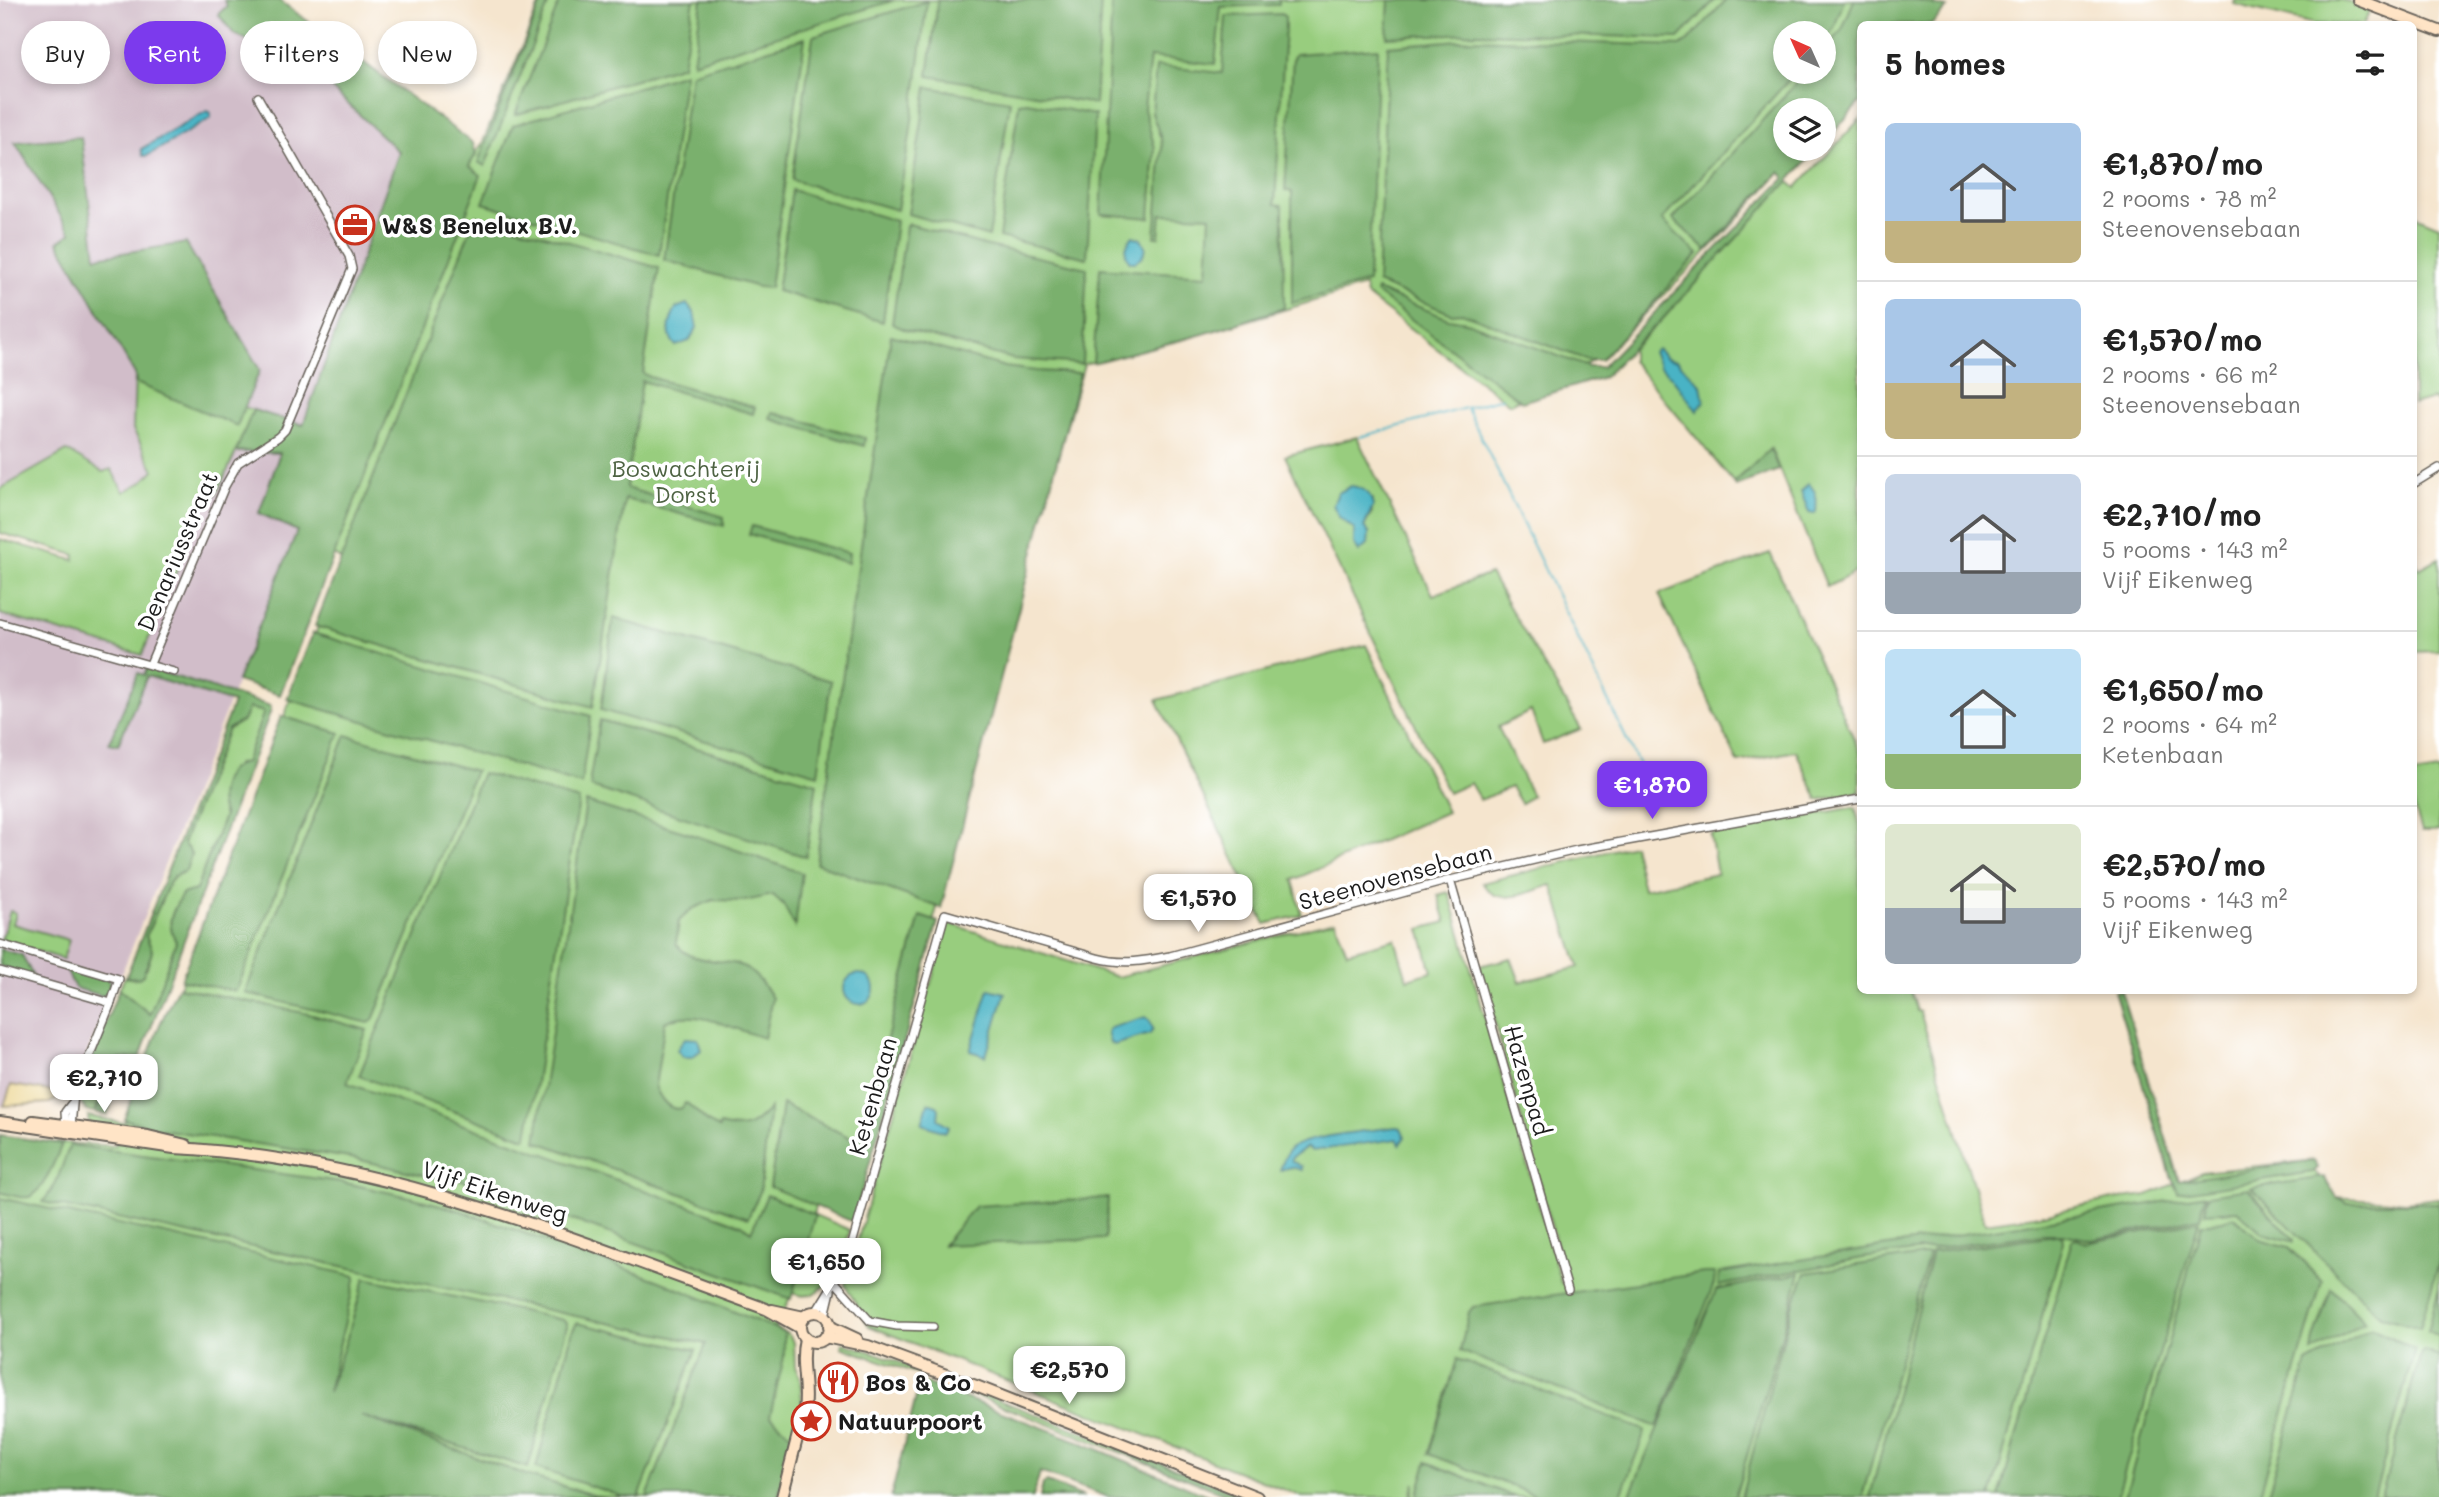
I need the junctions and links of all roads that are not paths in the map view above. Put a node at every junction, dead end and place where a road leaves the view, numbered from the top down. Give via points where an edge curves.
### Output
1 (2358, 0) edge
2 (2413, 21) edge
3 (2417, 23) edge
4 (2439, 31) edge
5 (258, 97) dead end
6 (2439, 468) edge
7 (2417, 482) edge
8 (0, 623) edge
9 (150, 664) junction
10 (174, 672) dead end
11 (1857, 800) edge
12 (1450, 880) junction
13 (945, 914) joint
14 (0, 944) edge
15 (0, 971) edge
16 (111, 1003) junction
17 (0, 1121) edge
18 (68, 1128) junction
19 (834, 1285) junction
20 (1568, 1290) dead end
21 (815, 1327) junction
22 (933, 1327) dead end
23 (782, 1497) edge
24 (1256, 1497) edge

1 - 2 main road
3 - 4 main road
5 - 9 street, Denariusstraat via 349,256 352,269 285,430 238,463 225,486
6 - 7 street
8 - 9 street, Denariusstraat
9 - 10 street, Denariusstraat
11 - 12 street, Steenovensebaan via 1628,839
12 - 13 street, Steenovensebaan via 1131,963 1114,963
12 - 20 street, Hazenpad
13 - 19 street, Ketenbaan via 847,1262
14 - 16 street via 119,979
15 - 16 street
16 - 18 street via 71,1104
17 - 18 main road, Vijf Eikenweg
18 - 21 main road, Vijf Eikenweg via 174,1148 320,1166 416,1187
19 - 21 street, Ketenbaan
19 - 22 street via 870,1321
21 - 23 main road, Ketenbaan via 801,1354 806,1399
21 - 24 main road, Vijf Eikenweg

